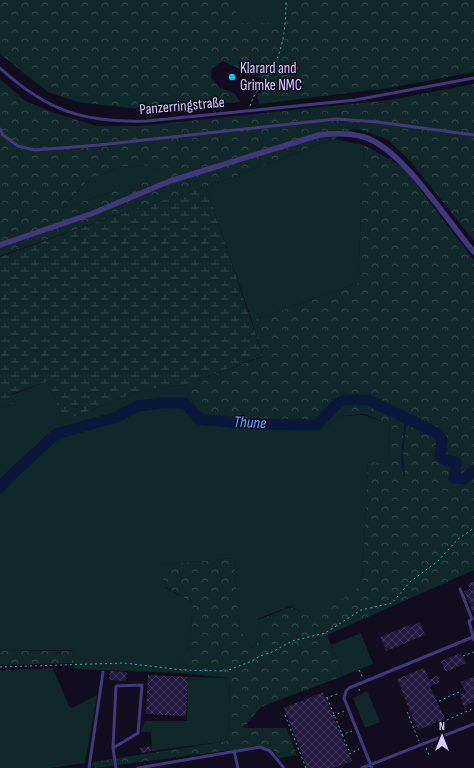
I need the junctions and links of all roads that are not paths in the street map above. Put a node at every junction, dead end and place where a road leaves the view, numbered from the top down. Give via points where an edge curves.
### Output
1 (0, 68) edge
2 (474, 78) edge
3 (0, 129) edge
4 (474, 135) edge
5 (0, 246) edge
6 (474, 252) edge
7 (460, 589) dead end
8 (473, 619) edge
9 (473, 638) edge
10 (103, 672) dead end
11 (474, 724) edge
12 (113, 748) junction
13 (234, 751) junction
14 (372, 766) edge
15 (89, 768) edge
16 (116, 768) edge
17 (138, 768) edge
18 (238, 768) edge
19 (284, 768) edge
20 (362, 768) edge

1 - 2 lane, Panzerringstraße via 17,84 41,100 68,113 100,120 147,121 355,100
3 - 4 lane via 18,146 35,150 336,119
5 - 6 street via 91,214 170,182 319,135 337,133 365,138 386,148 404,166
7 - 8 lane
8 - 9 lane via 469,621
9 - 14 lane via 349,688 344,694
10 - 15 lane
11 - 14 lane
12 - 12 lane via 138,733 142,685 116,686
12 - 16 lane
13 - 17 lane
13 - 18 lane
13 - 19 lane via 260,747 270,751
14 - 20 lane

